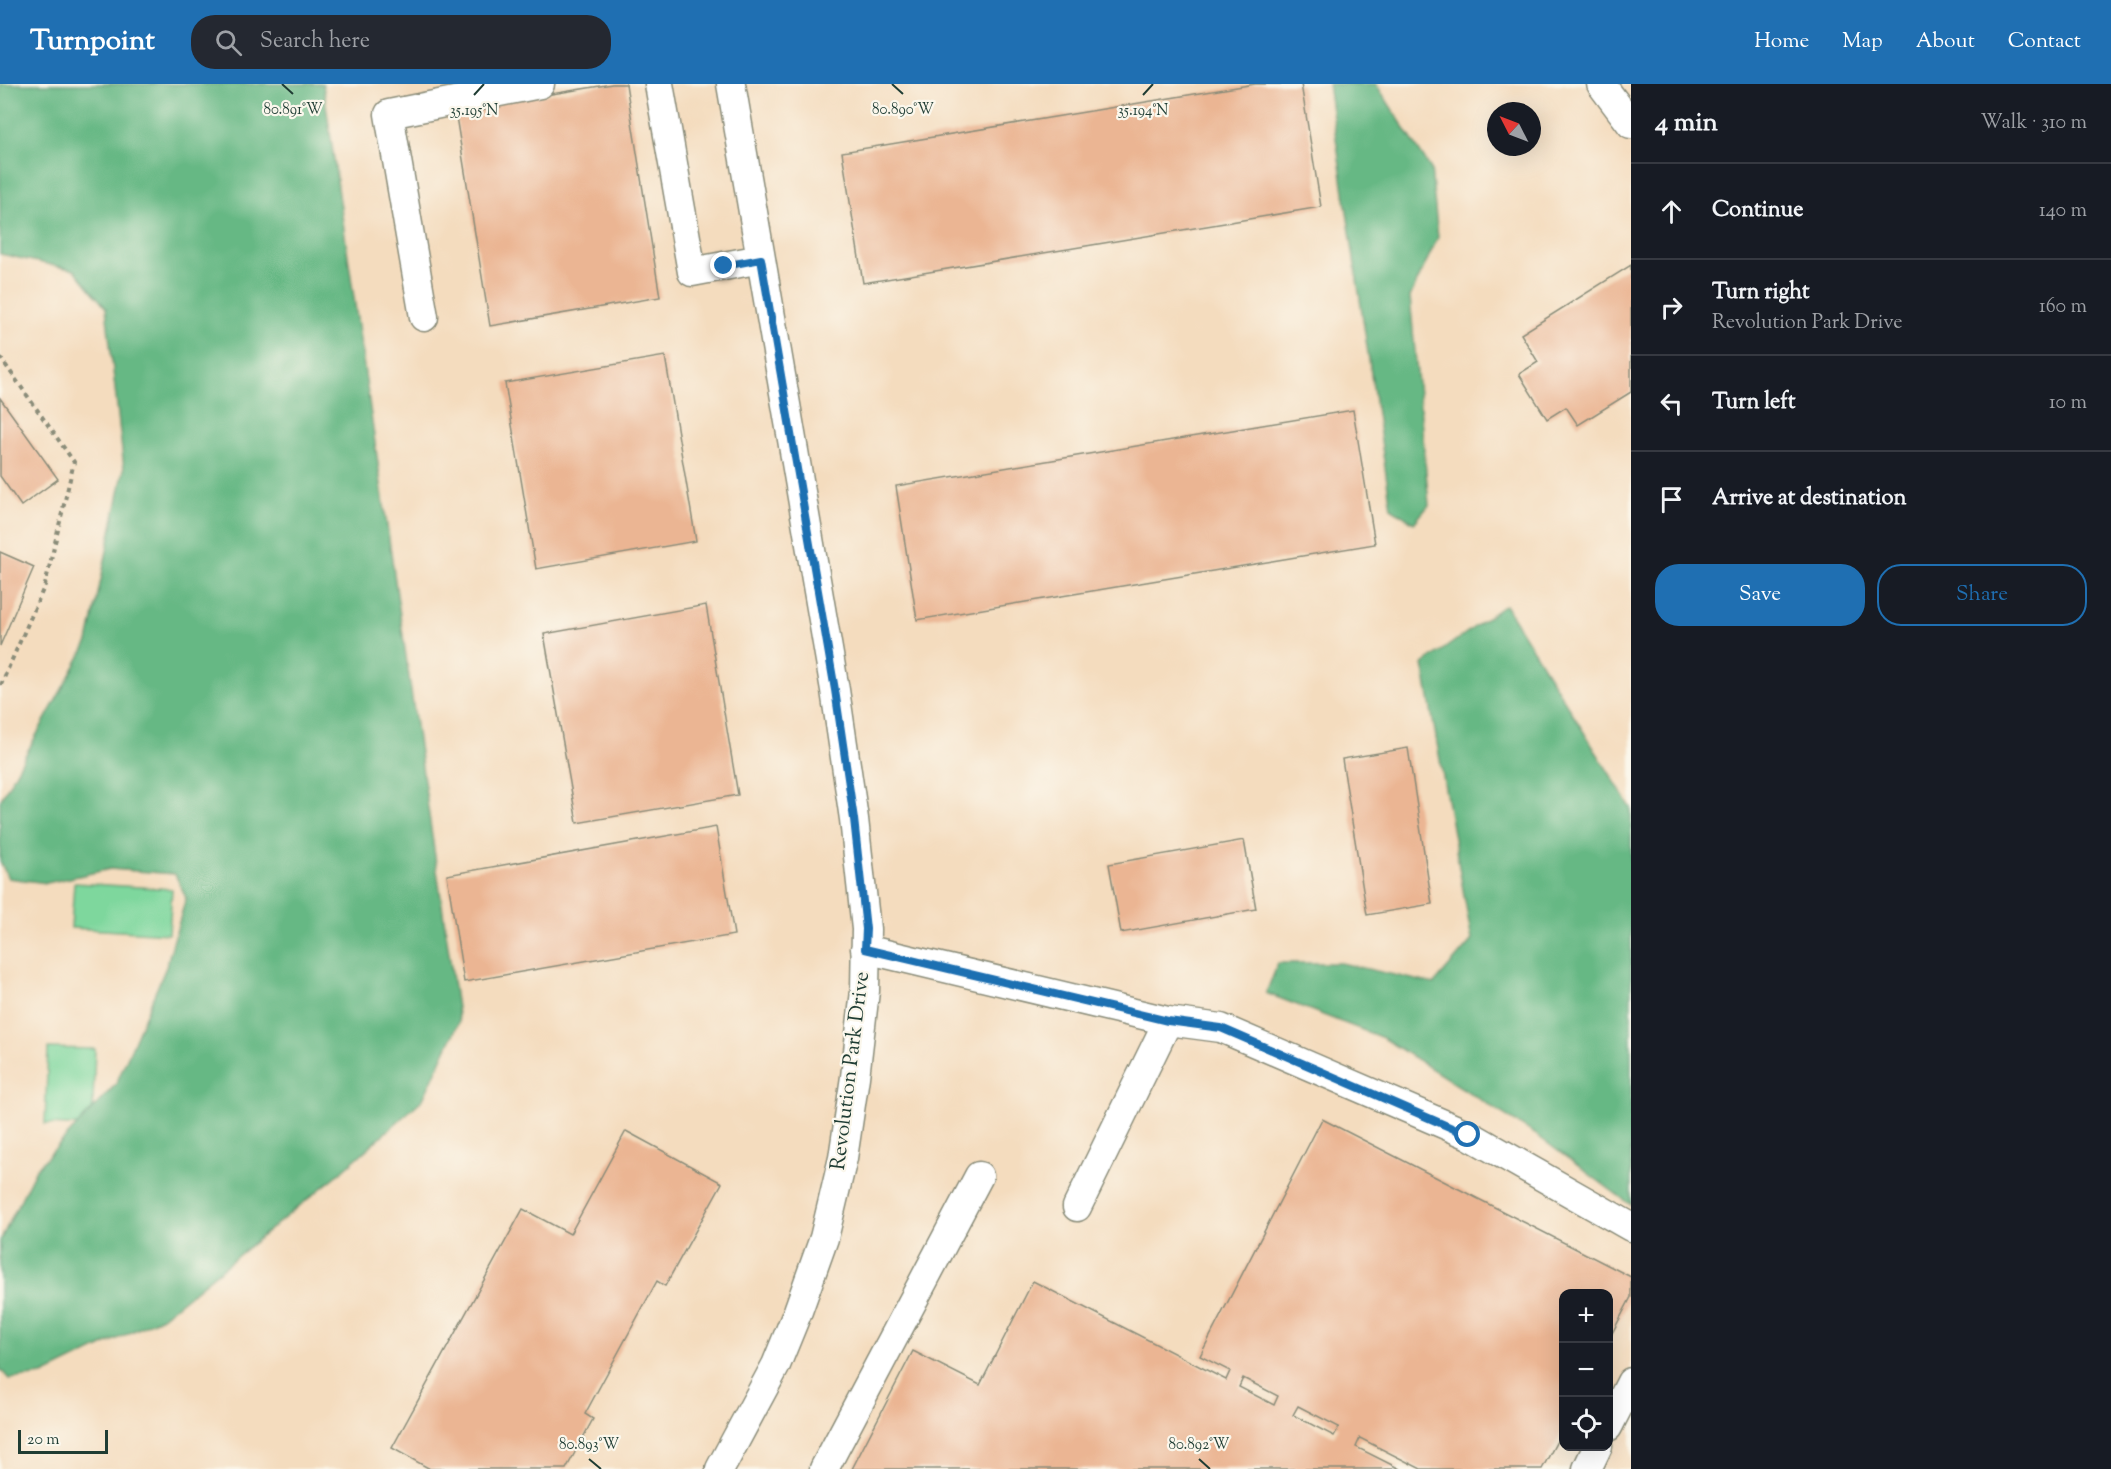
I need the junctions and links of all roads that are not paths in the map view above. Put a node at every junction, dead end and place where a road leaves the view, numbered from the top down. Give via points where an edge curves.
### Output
1 (540, 84) edge
2 (659, 84) edge
3 (731, 84) edge
4 (1601, 84) edge
5 (1631, 124) edge
6 (761, 259) junction
7 (424, 317) dead end
8 (865, 949) junction
9 (1168, 1021) junction
10 (979, 1176) dead end
11 (1077, 1207) dead end
12 (1631, 1227) edge
13 (1631, 1382) edge
14 (1613, 1416) edge
15 (1596, 1451) edge
16 (720, 1469) edge
17 (824, 1469) edge
18 (1587, 1469) edge

1 - 7 street via 389,114
2 - 6 street via 692,272
3 - 6 street, Revolution Park Drive
4 - 5 street
6 - 8 street, Revolution Park Drive via 835,690 854,819
8 - 9 street
8 - 16 street, Revolution Park Drive via 865,991 855,1077 843,1158 824,1238 776,1365
9 - 11 street
9 - 12 street via 1221,1028 1468,1135
10 - 17 street
13 - 14 street
15 - 18 street

